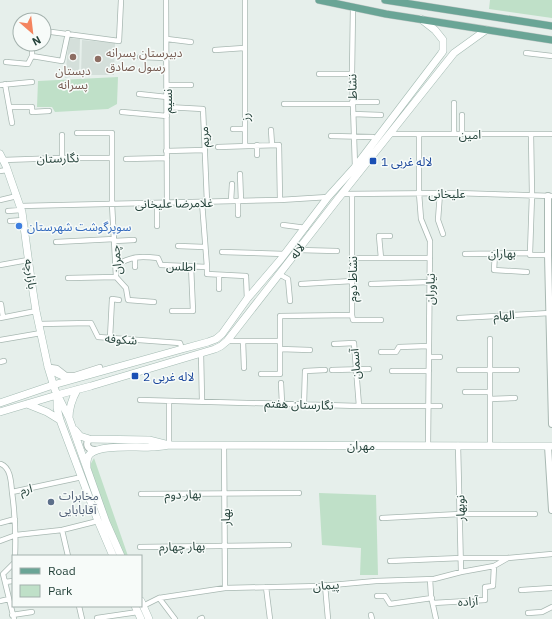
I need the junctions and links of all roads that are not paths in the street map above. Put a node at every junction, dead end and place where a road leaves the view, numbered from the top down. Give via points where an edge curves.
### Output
1 (121, 0) edge
2 (166, 0) edge
3 (245, 0) edge
4 (319, 0) edge
5 (384, 0) edge
6 (353, 7) junction
7 (421, 19) junction
8 (552, 26) edge
9 (486, 30) junction
10 (52, 32) edge
11 (68, 33) junction
12 (167, 39) junction
13 (552, 40) edge
14 (191, 42) dead end
15 (244, 48) junction
16 (215, 50) dead end
17 (32, 52) edge
18 (526, 53) dead end
19 (32, 56) junction
20 (552, 56) edge
21 (140, 57) dead end
22 (167, 58) junction
23 (6, 62) dead end
24 (319, 74) dead end
25 (352, 74) junction
26 (427, 79) junction
27 (32, 82) dead end
28 (2, 84) edge
29 (167, 85) junction
30 (191, 85) dead end
31 (139, 94) dead end
32 (167, 97) junction
33 (377, 102) dead end
34 (352, 103) junction
35 (454, 103) dead end
36 (284, 104) dead end
37 (9, 107) junction
38 (167, 107) junction
39 (49, 112) dead end
40 (122, 112) dead end
41 (353, 114) junction
42 (462, 114) dead end
43 (381, 115) dead end
44 (167, 116) junction
45 (12, 123) dead end
46 (233, 128) dead end
47 (245, 129) junction
48 (271, 130) dead end
49 (77, 133) dead end
50 (389, 134) junction
51 (419, 134) junction
52 (454, 134) junction
53 (462, 134) junction
54 (531, 134) junction
55 (552, 134) edge
56 (62, 135) dead end
57 (331, 136) dead end
58 (354, 136) junction
59 (373, 136) dead end
60 (257, 145) junction
61 (272, 145) junction
62 (218, 146) dead end
63 (245, 146) junction
64 (205, 150) junction
65 (166, 151) junction
66 (257, 155) dead end
67 (2, 157) edge
68 (62, 158) junction
69 (112, 158) junction
70 (166, 158) junction
71 (126, 159) dead end
72 (354, 167) junction
73 (4, 170) edge
74 (240, 174) dead end
75 (232, 184) dead end
76 (419, 193) junction
77 (440, 193) junction
78 (342, 194) junction
79 (352, 194) junction
80 (532, 195) junction
81 (17, 196) junction
82 (550, 196) edge
83 (328, 197) junction
84 (0, 200) edge
85 (280, 200) junction
86 (231, 201) junction
87 (240, 201) junction
88 (205, 202) junction
89 (157, 203) junction
90 (167, 203) junction
91 (112, 204) junction
92 (20, 208) junction
93 (8, 211) dead end
94 (238, 215) dead end
95 (23, 220) junction
96 (312, 220) junction
97 (10, 222) dead end
98 (318, 224) junction
99 (283, 225) dead end
100 (157, 226) dead end
101 (306, 228) junction
102 (443, 234) dead end
103 (390, 236) dead end
104 (114, 240) junction
105 (134, 240) dead end
106 (56, 242) dead end
107 (178, 246) dead end
108 (205, 247) junction
109 (298, 250) junction
110 (337, 251) dead end
111 (222, 252) dead end
112 (495, 253) junction
113 (530, 253) junction
114 (285, 254) junction
115 (464, 254) dead end
116 (548, 255) junction
117 (135, 258) junction
118 (352, 258) junction
119 (381, 258) junction
120 (430, 258) junction
121 (28, 260) junction
122 (0, 264) edge
123 (116, 266) junction
124 (191, 266) junction
125 (136, 267) dead end
126 (207, 267) junction
127 (527, 272) dead end
128 (279, 274) junction
129 (219, 275) junction
130 (68, 278) dead end
131 (116, 278) junction
132 (352, 282) junction
133 (430, 282) junction
134 (301, 284) dead end
135 (371, 284) dead end
136 (219, 289) dead end
137 (119, 300) dead end
138 (247, 300) junction
139 (290, 300) dead end
140 (154, 302) dead end
141 (1, 304) dead end
142 (36, 310) junction
143 (172, 311) dead end
144 (550, 313) junction
145 (352, 314) junction
146 (1, 317) edge
147 (459, 318) dead end
148 (381, 320) dead end
149 (39, 324) junction
150 (41, 333) junction
151 (110, 338) junction
152 (490, 339) dead end
153 (0, 340) edge
154 (227, 341) junction
155 (243, 341) junction
156 (280, 341) junction
157 (334, 344) dead end
158 (429, 346) junction
159 (182, 349) junction
160 (280, 349) junction
161 (310, 350) dead end
162 (380, 352) dead end
163 (201, 353) junction
164 (551, 356) edge
165 (429, 357) junction
166 (440, 357) dead end
167 (48, 367) junction
168 (244, 368) dead end
169 (103, 369) junction
170 (370, 369) dead end
171 (325, 370) dead end
172 (332, 370) dead end
173 (356, 370) junction
174 (459, 370) dead end
175 (490, 370) junction
176 (517, 370) dead end
177 (392, 371) dead end
178 (429, 371) junction
179 (261, 374) dead end
180 (74, 379) junction
181 (109, 381) junction
182 (282, 383) dead end
183 (53, 385) junction
184 (77, 390) junction
185 (465, 392) dead end
186 (490, 392) junction
187 (57, 395) junction
188 (515, 398) dead end
189 (490, 399) junction
190 (140, 400) dead end
191 (169, 401) junction
192 (202, 401) junction
193 (0, 403) edge
194 (282, 403) junction
195 (27, 404) junction
196 (304, 404) junction
197 (359, 406) junction
198 (428, 406) junction
199 (440, 406) dead end
200 (0, 412) edge
201 (69, 418) junction
202 (60, 420) junction
203 (552, 424) edge
204 (73, 428) junction
205 (89, 439) junction
206 (169, 445) junction
207 (224, 445) junction
208 (458, 445) junction
209 (490, 445) junction
210 (428, 446) junction
211 (550, 446) edge
212 (96, 450) junction
213 (0, 463) edge
214 (87, 468) junction
215 (82, 477) junction
216 (12, 492) junction
217 (225, 493) junction
218 (298, 493) dead end
219 (141, 494) dead end
220 (552, 510) edge
221 (460, 514) junction
222 (535, 514) dead end
223 (382, 518) dead end
224 (15, 519) junction
225 (98, 521) junction
226 (0, 523) edge
227 (62, 530) junction
228 (16, 535) junction
229 (0, 541) edge
230 (289, 545) dead end
231 (225, 546) junction
232 (140, 547) dead end
233 (552, 554) edge
234 (15, 555) edge
235 (68, 555) edge
236 (113, 555) edge
237 (121, 555) edge
238 (461, 558) junction
239 (508, 558) junction
240 (390, 561) dead end
241 (12, 565) edge
242 (494, 566) junction
243 (461, 572) junction
244 (2, 574) edge
245 (430, 579) junction
246 (12, 581) edge
247 (5, 582) junction
248 (325, 586) junction
249 (266, 587) junction
250 (225, 588) junction
251 (552, 588) edge
252 (521, 590) dead end
253 (377, 596) dead end
254 (9, 598) junction
255 (159, 598) junction
256 (0, 601) edge
257 (432, 601) junction
258 (142, 604) edge
259 (79, 607) edge
260 (552, 607) edge
261 (32, 612) dead end
262 (138, 612) edge
263 (528, 613) dead end
264 (13, 617) edge
265 (97, 618) dead end
266 (82, 619) edge
267 (150, 619) edge
268 (175, 619) edge
269 (270, 619) edge
270 (328, 619) edge
271 (436, 619) edge

1 - 11 street via 119,41
2 - 12 street, نسیم
3 - 15 street, رز
4 - 6 main road
5 - 8 main road
6 - 7 main road
6 - 25 street, نشاط
7 - 9 main road
7 - 26 main road, لاله via 440,36 444,45
9 - 13 main road
9 - 26 main road, لاله
10 - 11 street
11 - 19 street via 62,61
12 - 14 street
12 - 22 street, نسیم
15 - 16 street
15 - 47 street, رز
17 - 19 street
18 - 20 street
19 - 23 street via 28,64
21 - 22 street
22 - 29 street, نسیم
24 - 25 street
25 - 34 street, نشاط
26 - 50 main road, لاله
26 - 72 main road, لاله
27 - 28 street
28 - 37 street
29 - 30 street
29 - 32 street, نسیم
31 - 32 street
32 - 38 street, نسیم
33 - 34 street
34 - 36 street
34 - 41 street, نشاط
35 - 52 street
37 - 39 street via 32,107 32,112
37 - 45 street
38 - 44 street, نسیم
38 - 64 street, مریم via 203,109
40 - 44 street
41 - 43 street
41 - 58 street, نشاط
42 - 53 street
44 - 65 street, نسیم
46 - 47 street
47 - 63 street, رز
48 - 61 street
49 - 69 street, نگارستان via 112,133
50 - 51 street, امین
50 - 78 main road, لاله
51 - 52 street, امین
51 - 76 street, نیاوران
52 - 53 street, امین
53 - 54 street, امین
54 - 55 street, امین
54 - 80 street, بهاران
56 - 68 street
57 - 58 street
58 - 59 street
58 - 72 street, نشاط
60 - 61 street
60 - 63 street
60 - 66 street
61 - 85 street via 278,145
62 - 63 street
64 - 65 street
64 - 88 street, مریم
65 - 70 street, نسیم
67 - 68 street, نگارستان
67 - 73 main road, بازارچه
68 - 69 street, نگارستان
69 - 91 street, نگارستان
70 - 71 street
70 - 90 street, نسیم
72 - 83 main road, لاله
73 - 81 main road, بازارچه
74 - 87 street
75 - 86 street
76 - 77 street, علیخانی
76 - 79 street, علیخانی
76 - 120 street, نیاوران via 421,219 430,242
77 - 80 street, علیخانی
77 - 102 street via 438,220
78 - 79 street, علیخانی
78 - 98 main road, لاله
79 - 118 street, نشاط دوم
80 - 82 street, علیخانی
80 - 113 street, بهاران
81 - 84 street
81 - 92 main road, بازارچه
82 - 116 street
83 - 85 street, غلامرضا علیخانی
83 - 96 main road, لاله
85 - 87 street, غلامرضا علیخانی
86 - 87 street, غلامرضا علیخانی
86 - 88 street, غلامرضا علیخانی
87 - 94 street
88 - 90 street, غلامرضا علیخانی
88 - 108 street, اطلس
89 - 90 street, غلامرضا علیخانی
89 - 91 street, غلامرضا علیخانی
89 - 100 street
91 - 92 street, غلامرضا علیخانی
91 - 104 street, چمران
92 - 93 street, غلامرضا علیخانی
92 - 95 main road, بازارچه
95 - 97 street
95 - 121 main road, بازارچه
96 - 98 main road
96 - 101 main road, لاله
98 - 109 main road, لاله
99 - 101 street
101 - 114 main road, لاله
103 - 119 street via 379,236
104 - 105 street
104 - 106 street, چمران
104 - 123 street, چمران
107 - 108 street
108 - 126 street, اطلس
109 - 110 street
109 - 128 main road, لاله
111 - 114 street
112 - 113 street, بهاران
112 - 115 street, بهاران
112 - 127 street via 494,270
113 - 116 street
114 - 138 main road, لاله
116 - 144 street
117 - 123 street, اطلس
117 - 124 street, اطلس via 158,258 161,265
117 - 125 street
118 - 119 street
118 - 132 street, نشاط دوم
119 - 120 street
120 - 133 street, نیاوران
121 - 122 street
121 - 142 main road, بازارچه
123 - 131 street, چمران
124 - 126 street, اطلس
124 - 143 street via 193,311
126 - 129 street, اطلس via 207,274
128 - 139 street via 288,279
128 - 154 main road, لاله
129 - 136 street
129 - 138 street via 246,276
130 - 131 street
131 - 140 street, چمران via 126,288 128,300
132 - 134 street
132 - 145 street, نشاط دوم
133 - 135 street
133 - 158 street, نیاوران
137 - 151 street via 112,299
138 - 159 main road, لاله via 216,339
141 - 146 street
142 - 146 street
142 - 149 main road, بازارچه
144 - 147 street, الهام
144 - 164 street
145 - 148 street via 353,320
145 - 156 street, نشاط دوم via 280,316
149 - 150 main road, بازارچه
149 - 151 street, شکوفه via 91,323 98,337
150 - 153 street
150 - 167 main road, بازارچه
151 - 159 street, شکوفه via 180,343
152 - 175 street
154 - 155 street
154 - 163 main road, لاله via 221,346
155 - 156 street
155 - 168 street
156 - 160 street, نشاط دوم
157 - 173 street, آسمان via 354,343
158 - 162 street via 399,347 396,352
158 - 165 street, نیاوران
159 - 169 main road, لاله
160 - 161 street
160 - 179 street, نشاط دوم via 280,374
163 - 181 main road, لاله
163 - 192 street
164 - 203 street
165 - 166 street
165 - 178 street, نیاوران
167 - 169 street via 57,368 66,375
167 - 180 main road via 58,375
167 - 183 main road, بازارچه
169 - 180 main road, لاله
169 - 181 main road
170 - 173 street
171 - 196 street via 305,371
172 - 173 street
173 - 197 street, آسمان
174 - 175 street
175 - 176 street
175 - 186 street
177 - 178 street
178 - 198 street, نیاوران
180 - 183 main road, لاله
181 - 184 main road, لاله
182 - 194 street
183 - 187 main road, بازارچه
183 - 193 main road, لاله
184 - 187 main road, لاله
184 - 201 main road via 71,403
185 - 186 street
186 - 189 street
187 - 195 main road, لاله
187 - 201 main road, بازارچه
187 - 202 main road, بازارچه
188 - 189 street
189 - 209 street
190 - 191 street, نگارستان هفتم
191 - 192 street, نگارستان هفتم
191 - 206 street
192 - 194 street, نگارستان هفتم
194 - 196 street, نگارستان هفتم
195 - 200 main road, لاله
195 - 202 main road
196 - 197 street, نگارستان هفتم
197 - 198 street, نگارستان هفتم
198 - 199 street, نگارستان هفتم
198 - 210 street, نیاوران
201 - 204 main road, بازارچه
202 - 215 main road, بازارچه
204 - 205 main road via 80,436
204 - 214 main road, بازارچه
205 - 206 main road, مهران via 149,440
205 - 212 street via 88,447
206 - 207 main road, مهران
206 - 212 main road, مهران
207 - 210 main road, مهران
207 - 217 street, بهار
208 - 209 main road, مهران
208 - 210 main road, مهران
208 - 221 street, نوبهار
209 - 211 main road, مهران
211 - 220 street
212 - 214 main road via 89,454
213 - 216 street via 7,468
214 - 237 main road, بازارچه
215 - 216 street, ارم
215 - 225 main road, بازارچه
216 - 224 street, ارم
217 - 218 street, بهار دوم
217 - 219 street, بهار دوم
217 - 231 street, بهار
221 - 222 street
221 - 223 street
221 - 238 street, نوبهار
224 - 226 street
224 - 228 street, ارم
225 - 227 street
225 - 236 main road, بازارچه
227 - 228 street
227 - 235 street
228 - 229 street
228 - 234 street, ارم
230 - 231 street, بهار چهارم
231 - 232 street, بهار چهارم
231 - 250 street, بهار
233 - 239 street
238 - 239 street
238 - 240 street
238 - 243 street, نوبهار
239 - 242 street, پیمان
241 - 244 street
242 - 243 street, پیمان
242 - 257 street, آزاده via 493,586 485,587 485,600
243 - 245 street, پیمان
244 - 247 street
245 - 248 street, پیمان
245 - 257 street
246 - 247 street
247 - 254 street
248 - 249 street, پیمان
248 - 270 street
249 - 250 street, پیمان
249 - 269 street
250 - 255 street, پیمان
251 - 252 street
253 - 257 street via 385,596 390,604
254 - 256 street
254 - 264 street
255 - 258 street, پیمان
255 - 268 street
257 - 271 street
258 - 267 main road
259 - 266 street
260 - 263 street via 542,612
261 - 264 street
262 - 265 street

